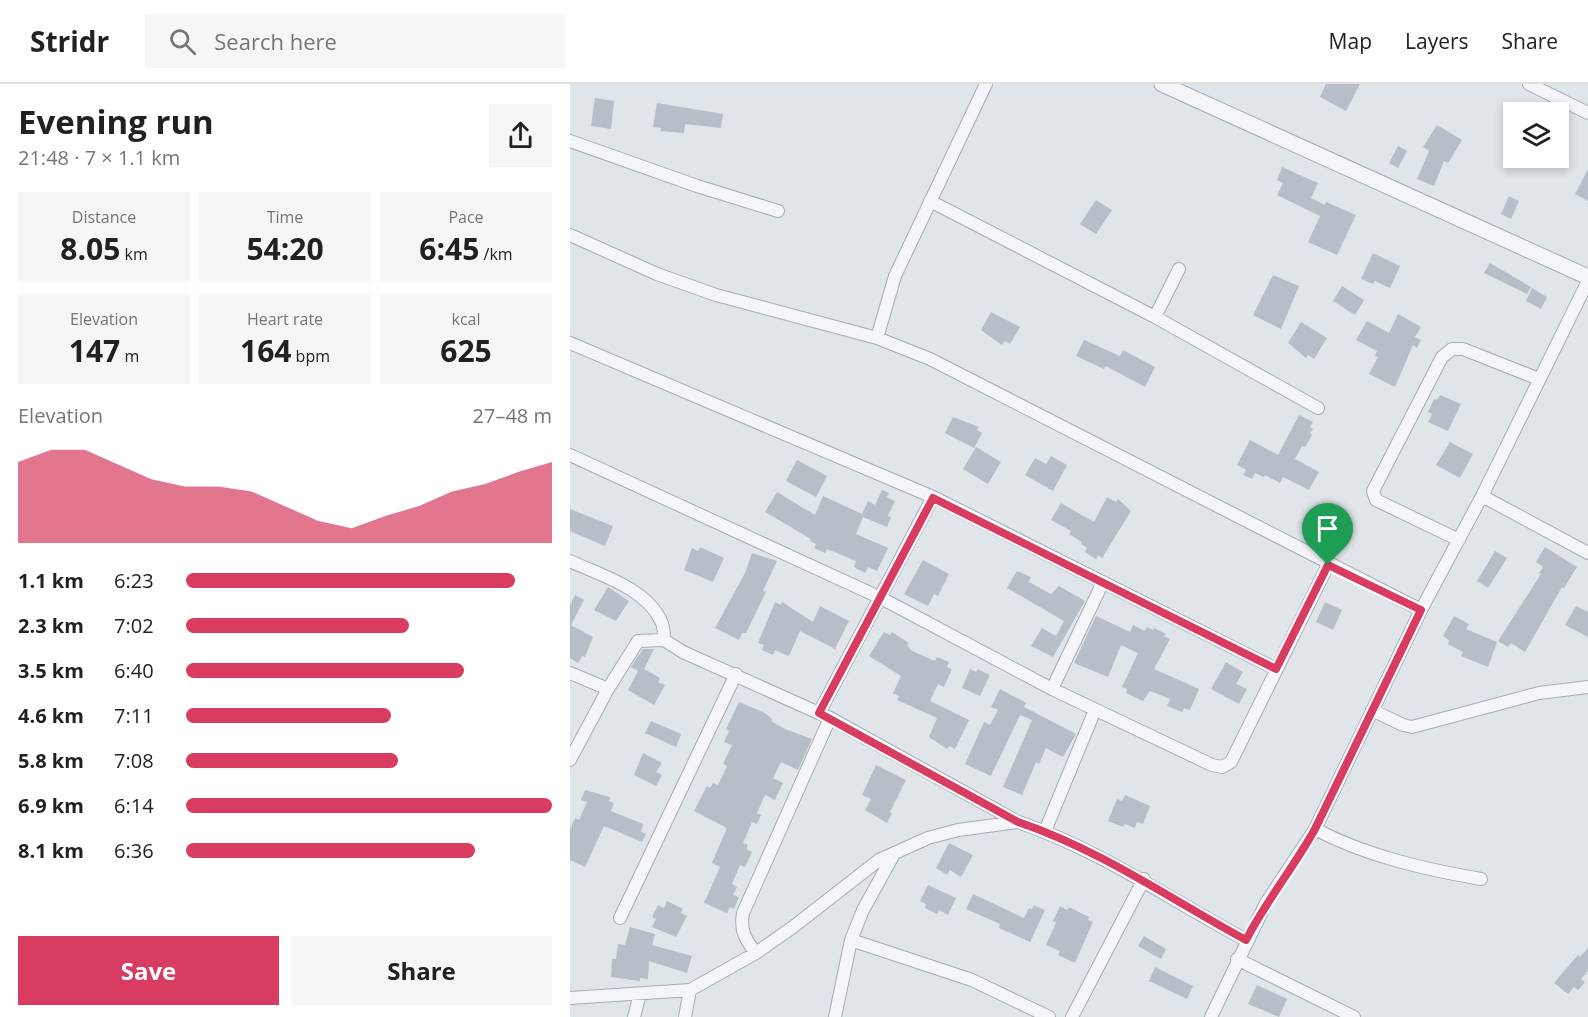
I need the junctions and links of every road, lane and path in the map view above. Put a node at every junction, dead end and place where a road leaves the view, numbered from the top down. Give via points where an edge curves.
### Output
1 (986, 84) edge
2 (1162, 84) edge
3 (1529, 84) edge
4 (1588, 112) edge
5 (570, 141) edge
6 (930, 201) junction
7 (778, 211) dead end
8 (570, 235) edge
9 (1179, 269) dead end
10 (1588, 277) edge
11 (1588, 281) edge
12 (1155, 317) junction
13 (877, 338) junction
14 (570, 343) edge
15 (1539, 379) junction
16 (1318, 408) dead end
17 (570, 455) edge
18 (1482, 496) junction
19 (933, 498) junction
20 (1458, 540) junction
21 (1588, 553) edge
22 (570, 561) edge
23 (1328, 565) junction
24 (1103, 582) junction
25 (881, 598) junction
26 (1421, 610) junction
27 (664, 640) junction
28 (1276, 669) junction
29 (570, 674) edge
30 (736, 674) junction
31 (1588, 687) edge
32 (608, 689) junction
33 (1052, 689) junction
34 (1095, 710) junction
35 (1372, 710) junction
36 (824, 716) junction
37 (570, 760) edge
38 (1018, 822) junction
39 (1315, 829) junction
40 (1045, 831) junction
41 (894, 854) junction
42 (1144, 879) junction
43 (1481, 879) dead end
44 (620, 918) dead end
45 (851, 940) junction
46 (1246, 940) junction
47 (756, 952) junction
48 (1237, 959) junction
49 (690, 990) junction
50 (640, 994) junction
51 (570, 998) edge
52 (634, 1017) edge
53 (685, 1017) edge
54 (835, 1017) edge
55 (1049, 1017) edge
56 (1072, 1017) edge
57 (1211, 1017) edge
58 (1354, 1017) edge

1 - 6 street
2 - 10 street
3 - 4 street
5 - 7 street
6 - 12 street
6 - 13 street via 896,276
8 - 13 street via 716,296
9 - 12 street
11 - 15 street
12 - 16 street
13 - 23 street via 930,359
14 - 19 street
15 - 18 street
15 - 20 street via 1463,349 1452,349 1438,364 1373,491 1376,500
17 - 25 street
18 - 20 street
18 - 21 street
19 - 24 street
19 - 25 street
20 - 26 street
22 - 27 street via 625,586 648,603 662,621
23 - 26 street
23 - 28 street
24 - 28 street
24 - 33 street
25 - 33 street
25 - 36 street
26 - 35 street
27 - 30 street
27 - 32 street via 638,641
28 - 34 street via 1231,762 1222,767
29 - 32 street
30 - 36 street
30 - 44 street
31 - 35 street via 1539,693 1413,727
32 - 37 street
33 - 34 street
34 - 40 street
35 - 39 street
36 - 38 street
36 - 47 street via 743,914 741,926
38 - 40 street
38 - 41 street via 958,830 928,838
39 - 43 street via 1392,859
39 - 46 street
40 - 42 street
41 - 45 street
41 - 47 street via 857,875
42 - 46 street
42 - 56 street
45 - 54 street
45 - 55 street via 972,980
46 - 48 street
47 - 49 street
48 - 57 street
48 - 58 street
49 - 50 street
49 - 53 street
50 - 51 street
50 - 52 street

